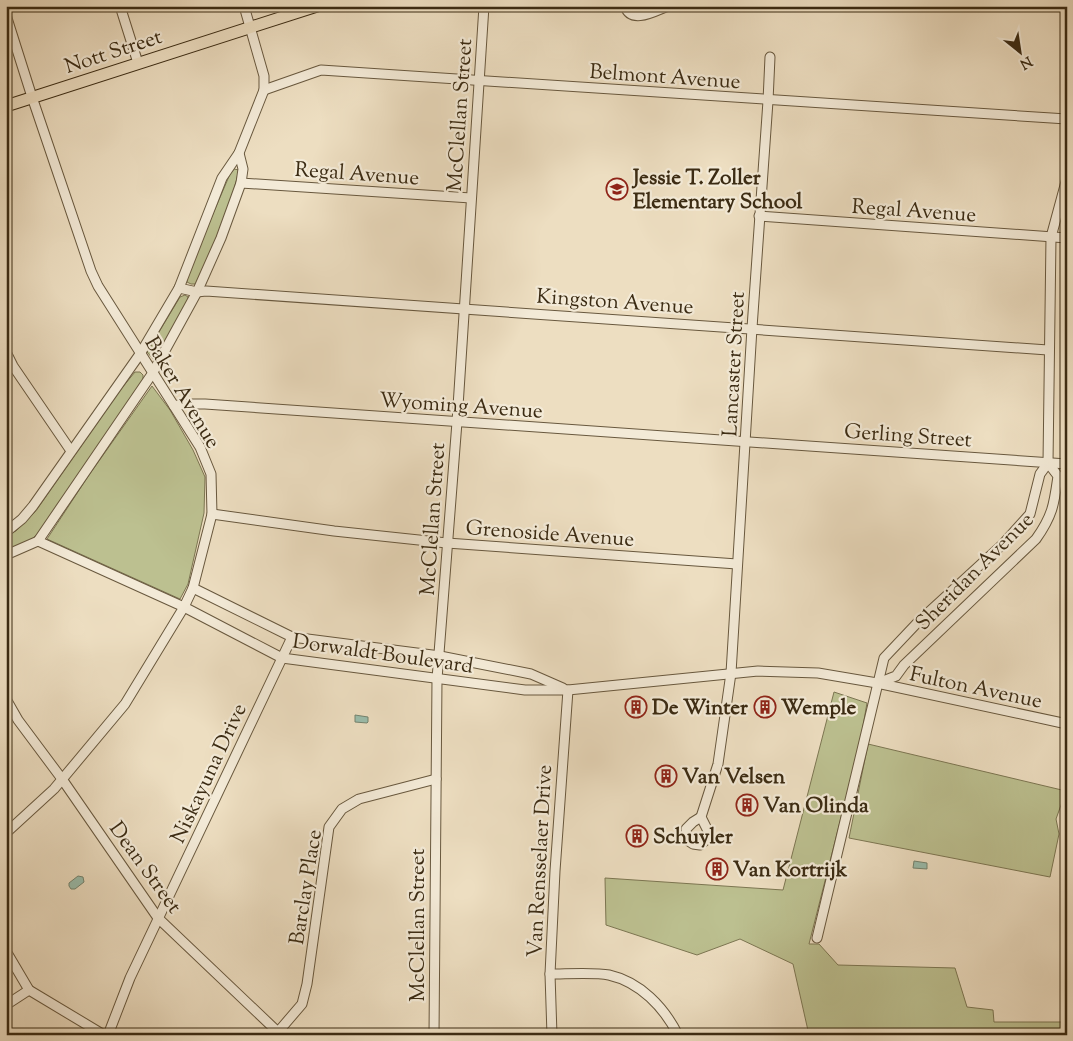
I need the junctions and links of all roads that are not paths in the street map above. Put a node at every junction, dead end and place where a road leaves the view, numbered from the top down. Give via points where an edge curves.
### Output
1 (120, 6) edge
2 (244, 6) edge
3 (317, 6) edge
4 (484, 6) edge
5 (625, 6) edge
6 (668, 6) edge
7 (6, 15) edge
8 (251, 28) junction
9 (770, 57) dead end
10 (138, 62) junction
11 (480, 82) junction
12 (264, 90) junction
13 (32, 97) junction
14 (768, 101) junction
15 (6, 106) edge
16 (1067, 119) edge
17 (239, 153) junction
18 (1067, 178) edge
19 (241, 183) junction
20 (471, 198) junction
21 (759, 216) junction
22 (1051, 237) junction
23 (1067, 238) edge
24 (179, 288) junction
25 (197, 292) junction
26 (464, 308) junction
27 (752, 328) junction
28 (1048, 350) junction
29 (6, 352) edge
30 (140, 354) junction
31 (152, 374) junction
32 (174, 406) junction
33 (457, 422) junction
34 (746, 442) junction
35 (71, 451) junction
36 (1048, 463) junction
37 (1067, 464) edge
38 (212, 514) junction
39 (6, 532) edge
40 (38, 541) junction
41 (447, 543) junction
42 (6, 555) edge
43 (737, 564) junction
44 (193, 588) junction
45 (184, 607) junction
46 (292, 637) junction
47 (440, 656) junction
48 (282, 658) junction
49 (731, 673) junction
50 (437, 679) junction
51 (878, 683) junction
52 (568, 690) junction
53 (6, 699) edge
54 (1067, 724) edge
55 (62, 779) junction
56 (436, 779) junction
57 (701, 817) dead end
58 (6, 833) edge
59 (158, 918) junction
60 (817, 938) dead end
61 (6, 951) edge
62 (550, 974) junction
63 (29, 990) junction
64 (6, 1005) edge
65 (279, 1034) edge
66 (104, 1035) edge
67 (108, 1035) edge
68 (434, 1035) edge
69 (552, 1035) edge
70 (678, 1035) edge

1 - 10 street
2 - 8 street
3 - 8 main road, Nott Street
4 - 11 street, McClellan Street
5 - 6 street via 632,16
7 - 13 street, Baker Avenue
8 - 10 main road, Nott Street
8 - 12 street via 264,76
9 - 14 street, Lancaster Street
10 - 13 main road, Nott Street
11 - 12 street, Belmont Avenue via 321,70
11 - 14 street, Belmont Avenue
11 - 20 street, McClellan Street
12 - 17 street
13 - 15 main road, Nott Street
13 - 30 street, Baker Avenue via 91,272
14 - 16 street, Belmont Avenue
14 - 21 street, Lancaster Street
17 - 19 street via 243,169
17 - 24 street via 222,178
18 - 22 street, Sheridan Avenue
19 - 20 street, Regal Avenue
19 - 25 street
20 - 26 street, McClellan Street
21 - 22 street, Regal Avenue
21 - 27 street, Lancaster Street
22 - 23 street, Regal Avenue
22 - 28 street, Sheridan Avenue
24 - 25 street, Kingston Avenue
24 - 30 street
25 - 26 street, Kingston Avenue via 206,290
25 - 31 street
26 - 27 street, Kingston Avenue
26 - 33 street, McClellan Street
27 - 28 street, Kingston Avenue
27 - 34 street, Lancaster Street
28 - 36 street, Sheridan Avenue
29 - 35 street
30 - 31 street, Baker Avenue
30 - 35 street
31 - 32 street, Baker Avenue
31 - 40 street
32 - 33 street, Wyoming Avenue via 205,404
32 - 38 street, Baker Avenue via 200,448 211,474
33 - 34 street, Wyoming Avenue
33 - 41 street, McClellan Street
34 - 36 street, Gerling Street
34 - 43 street, Lancaster Street
35 - 39 street via 33,506
36 - 37 street, Gerling Street
36 - 51 street, Sheridan Avenue via 1040,474 1030,514 884,658
36 - 51 street, Sheridan Avenue via 1058,476 1055,500 1049,521 1036,539 896,676
38 - 41 street, Grenoside Avenue
38 - 44 street, Baker Avenue
40 - 42 street
40 - 45 street, Dorwaldt Boulevard
41 - 43 street, Grenoside Avenue
41 - 47 street, McClellan Street
43 - 49 street, Lancaster Street
44 - 45 street, Baker Avenue
44 - 46 street, Dorwaldt Boulevard
45 - 48 street, Dorwaldt Boulevard
45 - 55 street, Baker Avenue via 125,704
46 - 47 street, Dorwaldt Boulevard
46 - 48 street, Niskayuna Drive
47 - 50 street, McClellan Street
47 - 52 street, Dorwaldt Boulevard via 531,674
48 - 50 street, Dorwaldt Boulevard
48 - 59 street, Niskayuna Drive
49 - 51 street, Dorwaldt Boulevard via 818,673
49 - 52 street, Dorwaldt Boulevard
49 - 57 street, Lancaster Street via 718,764
50 - 52 street, Dorwaldt Boulevard via 525,690
50 - 56 street, McClellan Street
51 - 54 street, Fulton Avenue
51 - 60 street, Sheridan Avenue
52 - 62 street, Van Rensselaer Drive
53 - 55 street, Dean Street
55 - 58 street, Baker Avenue
55 - 59 street, Dean Street
56 - 65 street, Barclay Place via 359,799 342,809 329,827 307,984 302,1004
56 - 68 street, McClellan Street
59 - 65 street, Dean Street
59 - 67 street, Niskayuna Drive
61 - 63 street
62 - 69 street, Van Rensselaer Drive
62 - 70 street via 608,974 632,984 656,1002
63 - 64 street
63 - 66 street

